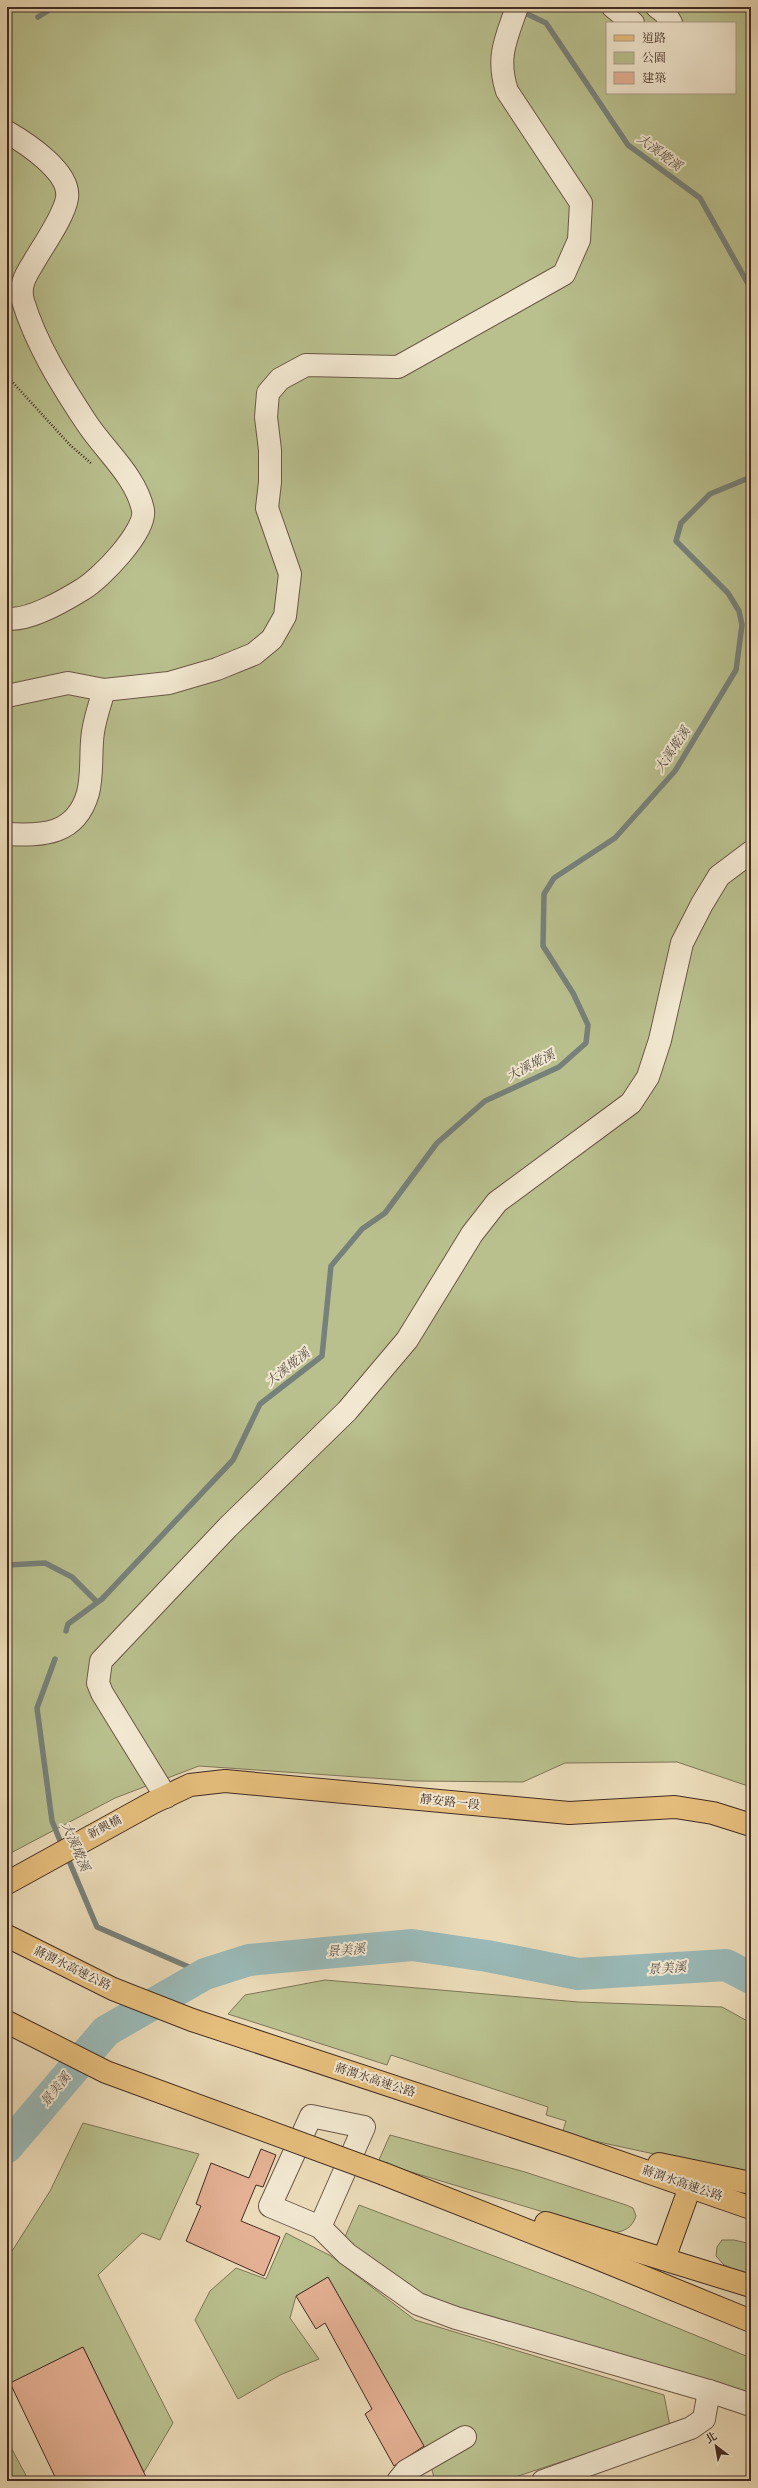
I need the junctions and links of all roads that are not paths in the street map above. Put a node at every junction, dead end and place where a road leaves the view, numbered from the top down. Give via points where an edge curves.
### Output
1 (517, 7) edge
2 (613, 7) edge
3 (657, 7) edge
4 (632, 22) edge
5 (670, 22) edge
6 (7, 132) edge
7 (7, 618) edge
8 (104, 690) junction
9 (7, 696) edge
10 (7, 834) edge
11 (751, 852) edge
12 (159, 1800) junction
13 (751, 1824) edge
14 (12, 1879) edge
15 (7, 1936) edge
16 (7, 2022) edge
17 (570, 2145) junction
18 (384, 2174) junction
19 (751, 2183) edge
20 (690, 2187) junction
21 (751, 2208) edge
22 (320, 2227) junction
23 (664, 2259) junction
24 (751, 2286) edge
25 (751, 2322) edge
26 (709, 2391) junction
27 (751, 2405) edge
28 (465, 2437) dead end
29 (398, 2481) edge
30 (542, 2481) edge

1 - 8 street via 503,48 501,73 507,91 581,203 578,240 564,274 398,367 306,365 280,379 268,393 266,417 270,482 267,508 290,574 284,616 272,640 254,654 217,669 169,683
2 - 4 street
3 - 5 street
6 - 7 street via 24,142 53,166 62,179 68,196 63,212 22,281 22,298 38,342 86,423 131,482 143,510 142,522 124,550 89,586 51,609
8 - 9 street via 68,683
8 - 10 street via 93,731 88,793 75,816 58,831 38,836
11 - 12 street via 719,876 682,943 660,1040 648,1077 631,1103 496,1202 472,1234 407,1340 347,1411 228,1527 101,1661 98,1683 102,1693
12 - 13 main road, 靜安路一段 via 190,1785 225,1781 256,1782 507,1809 569,1813 675,1807 713,1813
12 - 14 main road, 新興橋
15 - 17 main road, 蔣渭水高速公路 via 113,1989 192,2020
16 - 18 main road, bridge via 106,2072
17 - 19 main road
17 - 20 main road, 蔣渭水高速公路
18 - 23 main road
18 - 25 main road
20 - 21 main road, 蔣渭水高速公路
20 - 23 main road
22 - 22 street via 270,2206 311,2116 364,2127
22 - 26 street via 347,2254 418,2304 456,2318
23 - 24 main road
26 - 27 street
26 - 30 street via 704,2419 691,2428
28 - 29 street via 406,2471

